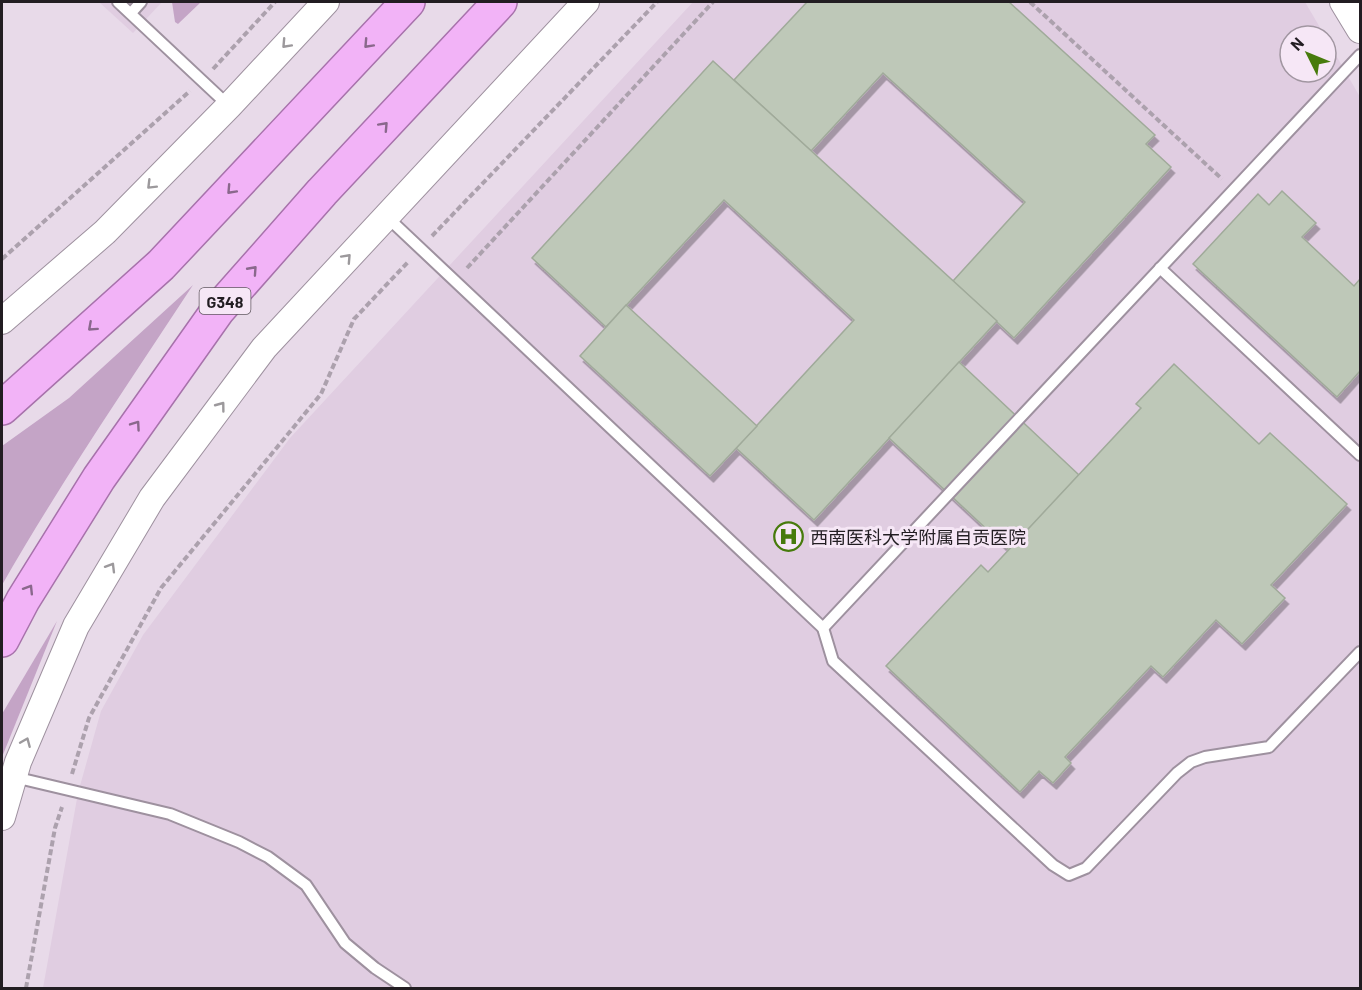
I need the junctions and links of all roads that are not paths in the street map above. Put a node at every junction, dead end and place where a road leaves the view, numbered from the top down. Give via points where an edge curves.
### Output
1 (118, 2) edge
2 (141, 2) edge
3 (326, 2) edge
4 (408, 2) edge
5 (500, 2) edge
6 (586, 2) edge
7 (1344, 2) edge
8 (131, 13) junction
9 (1360, 30) edge
10 (1360, 55) edge
11 (229, 106) junction
12 (386, 216) junction
13 (1160, 268) junction
14 (2, 321) edge
15 (2, 408) edge
16 (1360, 456) edge
17 (823, 628) junction
18 (2, 640) edge
19 (1360, 652) edge
20 (14, 777) junction
21 (2, 817) edge
22 (405, 988) edge

1 - 8 lane
2 - 8 lane
3 -> 11 street
4 -> 15 highway via 161,265
18 -> 5 highway, G348 via 99,478 218,310
6 - 12 street
7 - 9 street
8 - 11 lane
10 - 13 lane
11 -> 14 street via 105,232
12 - 17 lane
20 -> 12 street via 76,626 152,498 264,348
13 - 16 lane
13 - 17 lane
17 - 19 lane via 833,661 1053,865 1069,875 1086,868 1191,762 1269,747
20 - 21 street
20 - 22 lane via 170,814 267,857 306,885 345,943

